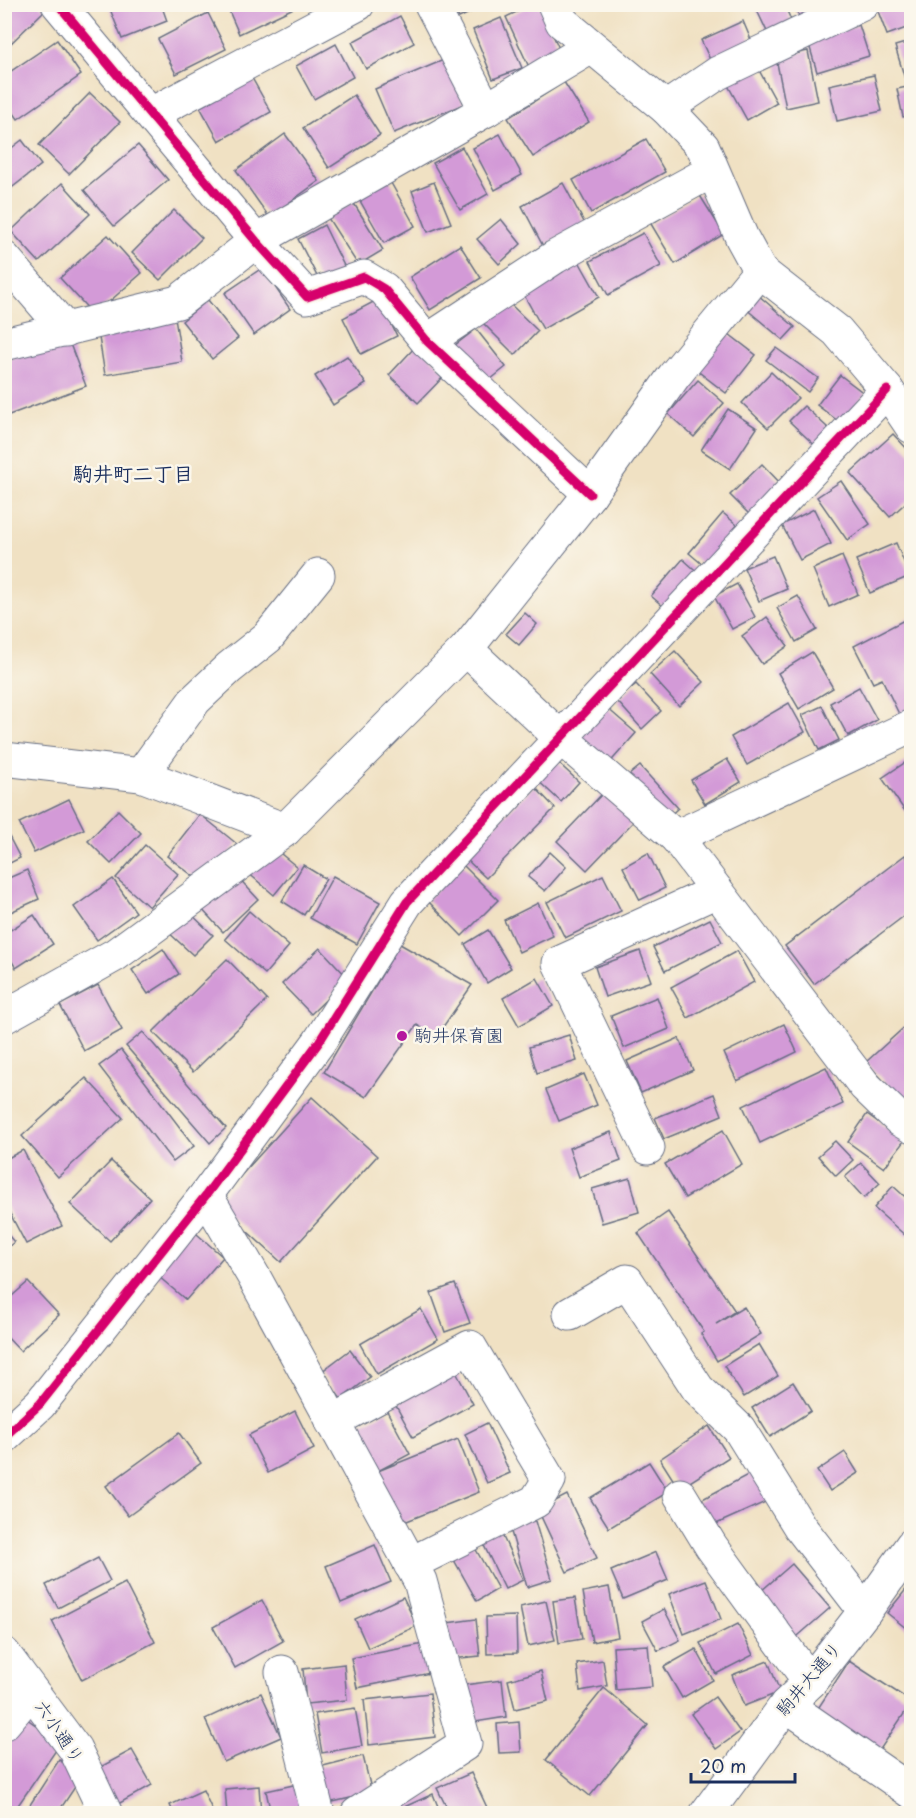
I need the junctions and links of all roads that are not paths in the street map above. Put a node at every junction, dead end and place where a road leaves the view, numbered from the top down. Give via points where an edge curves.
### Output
1 (58, 4) edge
2 (358, 4) edge
3 (431, 4) edge
4 (554, 4) edge
5 (862, 4) edge
6 (591, 47) junction
7 (666, 108) junction
8 (486, 110) junction
9 (151, 114) junction
10 (712, 171) junction
11 (256, 241) junction
12 (4, 258) edge
13 (760, 271) junction
14 (66, 330) junction
15 (427, 341) junction
16 (4, 344) edge
17 (887, 390) junction
18 (912, 428) edge
19 (590, 494) junction
20 (318, 575) dead end
21 (466, 650) junction
22 (912, 726) edge
23 (562, 739) junction
24 (4, 759) edge
25 (141, 775) junction
26 (285, 830) junction
27 (676, 837) junction
28 (717, 891) junction
29 (4, 1017) edge
30 (912, 1127) edge
31 (648, 1148) dead end
32 (206, 1195) junction
33 (570, 1314) dead end
34 (332, 1422) junction
35 (4, 1437) edge
36 (680, 1495) dead end
37 (912, 1545) edge
38 (410, 1564) junction
39 (865, 1611) junction
40 (4, 1654) edge
41 (282, 1672) dead end
42 (810, 1682) junction
43 (31, 1691) junction
44 (786, 1705) junction
45 (4, 1723) edge
46 (912, 1792) edge
47 (106, 1814) edge
48 (318, 1814) edge
49 (357, 1814) edge
50 (706, 1814) edge

1 - 9 street
2 - 9 street
3 - 8 street
4 - 6 street via 562,22
5 - 7 street via 718,73
6 - 7 street
6 - 8 street
7 - 10 street via 703,147
8 - 11 street
9 - 11 street
10 - 13 street
10 - 15 street via 555,257
11 - 14 street via 178,302
11 - 15 street via 307,297 363,277 384,289
12 - 14 street
13 - 17 street via 837,331
13 - 19 street via 674,376
14 - 16 street
15 - 19 street
17 - 18 street
17 - 23 street
19 - 21 street
20 - 25 street via 268,637 195,700
21 - 23 street
21 - 26 street
22 - 27 street
23 - 27 street
23 - 32 street via 407,902 319,1042
24 - 25 street
25 - 26 street
26 - 29 street via 115,955
27 - 28 street
28 - 30 street via 865,1086
28 - 31 street via 559,963
32 - 34 street
32 - 35 street via 40,1404
33 - 39 street via 627,1281 698,1389 739,1429 800,1527
34 - 38 street
34 - 38 street via 470,1347 549,1480 536,1501
36 - 42 street via 711,1545
37 - 39 street, 駒井大通り
38 - 49 street via 420,1581 465,1744
39 - 42 street, 駒井大通り
40 - 43 street, 六小通り
41 - 48 street
42 - 44 street, 駒井大通り
43 - 45 street
43 - 47 street, 六小通り via 75,1749
44 - 46 street
44 - 50 street, 駒井大通り

